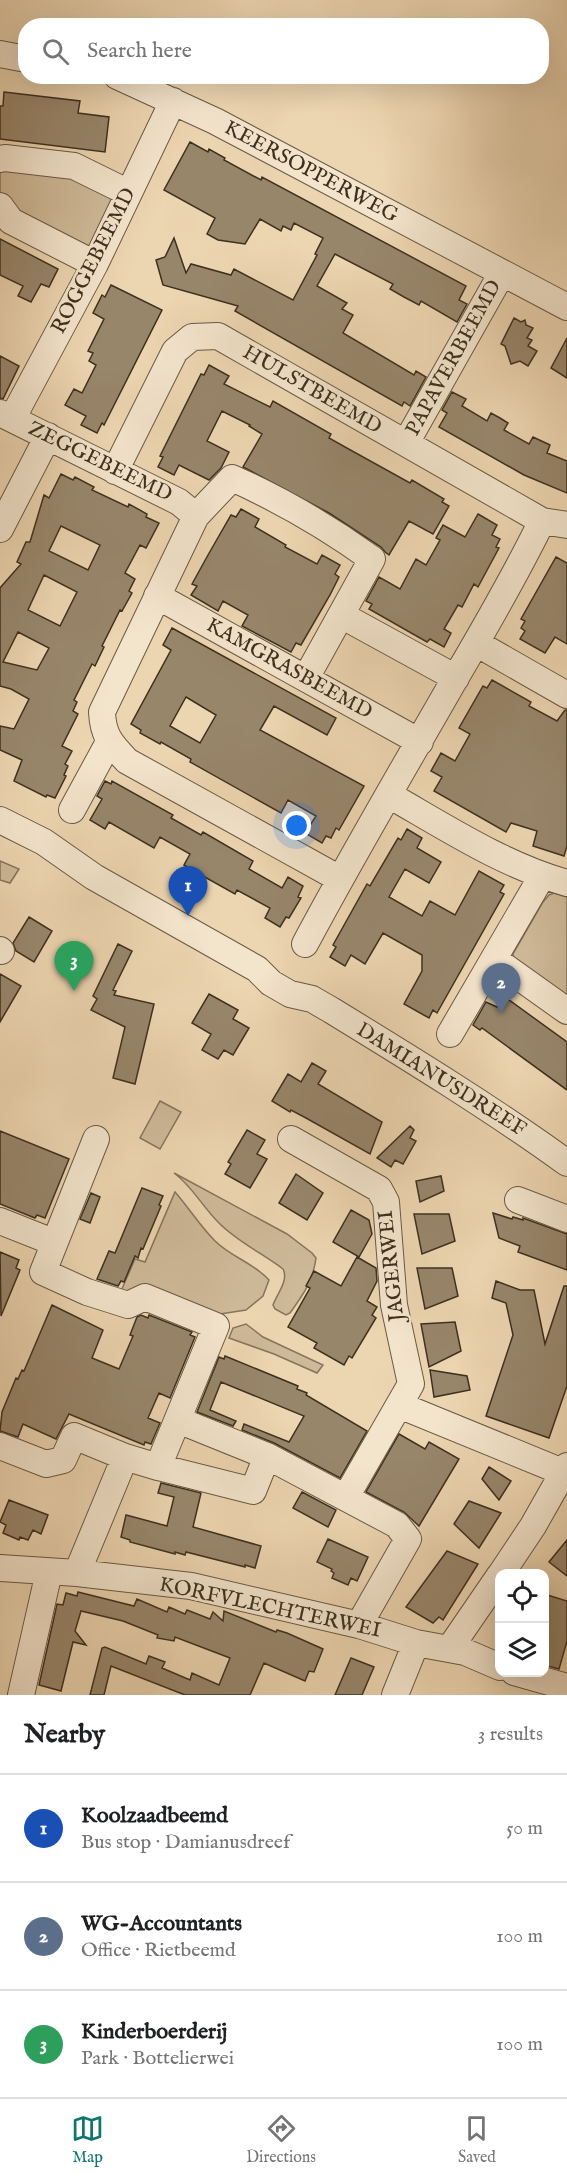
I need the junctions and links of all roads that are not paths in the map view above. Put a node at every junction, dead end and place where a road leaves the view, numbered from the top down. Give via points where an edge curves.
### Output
1 (0, 54) edge
2 (18, 57) edge
3 (135, 84) edge
4 (173, 101) junction
5 (0, 159) edge
6 (129, 193) junction
7 (0, 206) edge
8 (95, 264) junction
9 (502, 273) junction
10 (567, 307) edge
11 (6, 416) edge
12 (48, 436) junction
13 (406, 444) junction
14 (115, 471) junction
15 (196, 516) junction
16 (542, 521) junction
17 (567, 525) edge
18 (0, 530) edge
19 (157, 596) junction
20 (341, 615) junction
21 (476, 644) junction
22 (306, 678) junction
23 (456, 678) junction
24 (567, 695) edge
25 (109, 742) junction
26 (420, 742) junction
27 (389, 795) junction
28 (72, 810) dead end
29 (0, 820) edge
30 (0, 832) edge
31 (542, 876) junction
32 (94, 877) junction
33 (340, 879) junction
34 (567, 883) edge
35 (305, 944) dead end
36 (494, 958) junction
37 (567, 1011) edge
38 (450, 1034) dead end
39 (96, 1139) dead end
40 (291, 1139) dead end
41 (567, 1163) edge
42 (518, 1200) dead end
43 (567, 1219) edge
44 (0, 1221) edge
45 (54, 1242) junction
46 (399, 1405) junction
47 (178, 1420) junction
48 (0, 1446) edge
49 (267, 1456) junction
50 (125, 1457) junction
51 (158, 1467) junction
52 (564, 1478) edge
53 (346, 1497) junction
54 (0, 1568) edge
55 (503, 1569) edge
56 (49, 1572) junction
57 (77, 1573) junction
58 (495, 1581) edge
59 (359, 1625) junction
60 (416, 1643) junction
61 (450, 1648) junction
62 (495, 1665) edge
63 (532, 1677) edge
64 (567, 1687) edge
65 (26, 1693) edge
66 (395, 1695) edge

1 - 2 street
3 - 4 street, KEERSOPPERWEG
4 - 6 street, ROGGEBEEMD
4 - 9 street, KEERSOPPERWEG
5 - 6 street via 74,166
6 - 8 street, ROGGEBEEMD
7 - 8 street via 10,221
8 - 11 street, ROGGEBEEMD
9 - 10 street, KEERSOPPERWEG
9 - 13 street, PAPAVERBEEMD
11 - 12 street, ZEGGEBEEMD
12 - 14 street, ZEGGEBEEMD
12 - 18 street
13 - 14 street, HULSTBEEMD via 218,336 192,337 175,351
13 - 16 street, HULSTBEEMD
14 - 15 street, ZEGGEBEEMD via 179,502
15 - 19 street
15 - 20 street via 232,478 349,542 372,559
16 - 17 street, HULSTBEEMD
16 - 21 street
19 - 22 street, KAMGRASBEEMD
19 - 25 street via 102,712
20 - 22 street
20 - 23 street
21 - 23 street
21 - 24 street
22 - 26 street, KAMGRASBEEMD
23 - 26 street
25 - 28 street
25 - 33 street via 127,761
26 - 27 street
27 - 31 street via 493,855
27 - 33 street
29 - 32 street, DAMIANUSDREEF via 50,846
30 - 32 street, DAMIANUSDREEF via 52,863
31 - 34 street
31 - 36 street
32 - 41 street, DAMIANUSDREEF via 257,969 286,976 312,999 461,1090
33 - 35 street
36 - 37 street
36 - 38 street
39 - 45 street
40 - 46 street, JAGERWEI via 379,1189 386,1202 394,1305 411,1384
42 - 43 street
44 - 45 street
45 - 47 street via 43,1272 128,1305 145,1297 216,1326
46 - 52 street
46 - 53 street, JAGERWEI
47 - 49 street
47 - 51 street
48 - 50 street via 46,1464 63,1460 74,1436
49 - 51 street via 253,1491
49 - 53 street
50 - 51 street
50 - 57 street
52 - 55 street
53 - 59 street via 397,1525 408,1539
54 - 56 street, KORFVLECHTERWEI
56 - 57 street, KORFVLECHTERWEI
56 - 65 street
57 - 59 street, KORFVLECHTERWEI via 191,1586
58 - 61 street
59 - 60 street, KORFVLECHTERWEI
60 - 61 street, KORFVLECHTERWEI
60 - 66 street
61 - 62 street, KORFVLECHTERWEI
63 - 64 street

